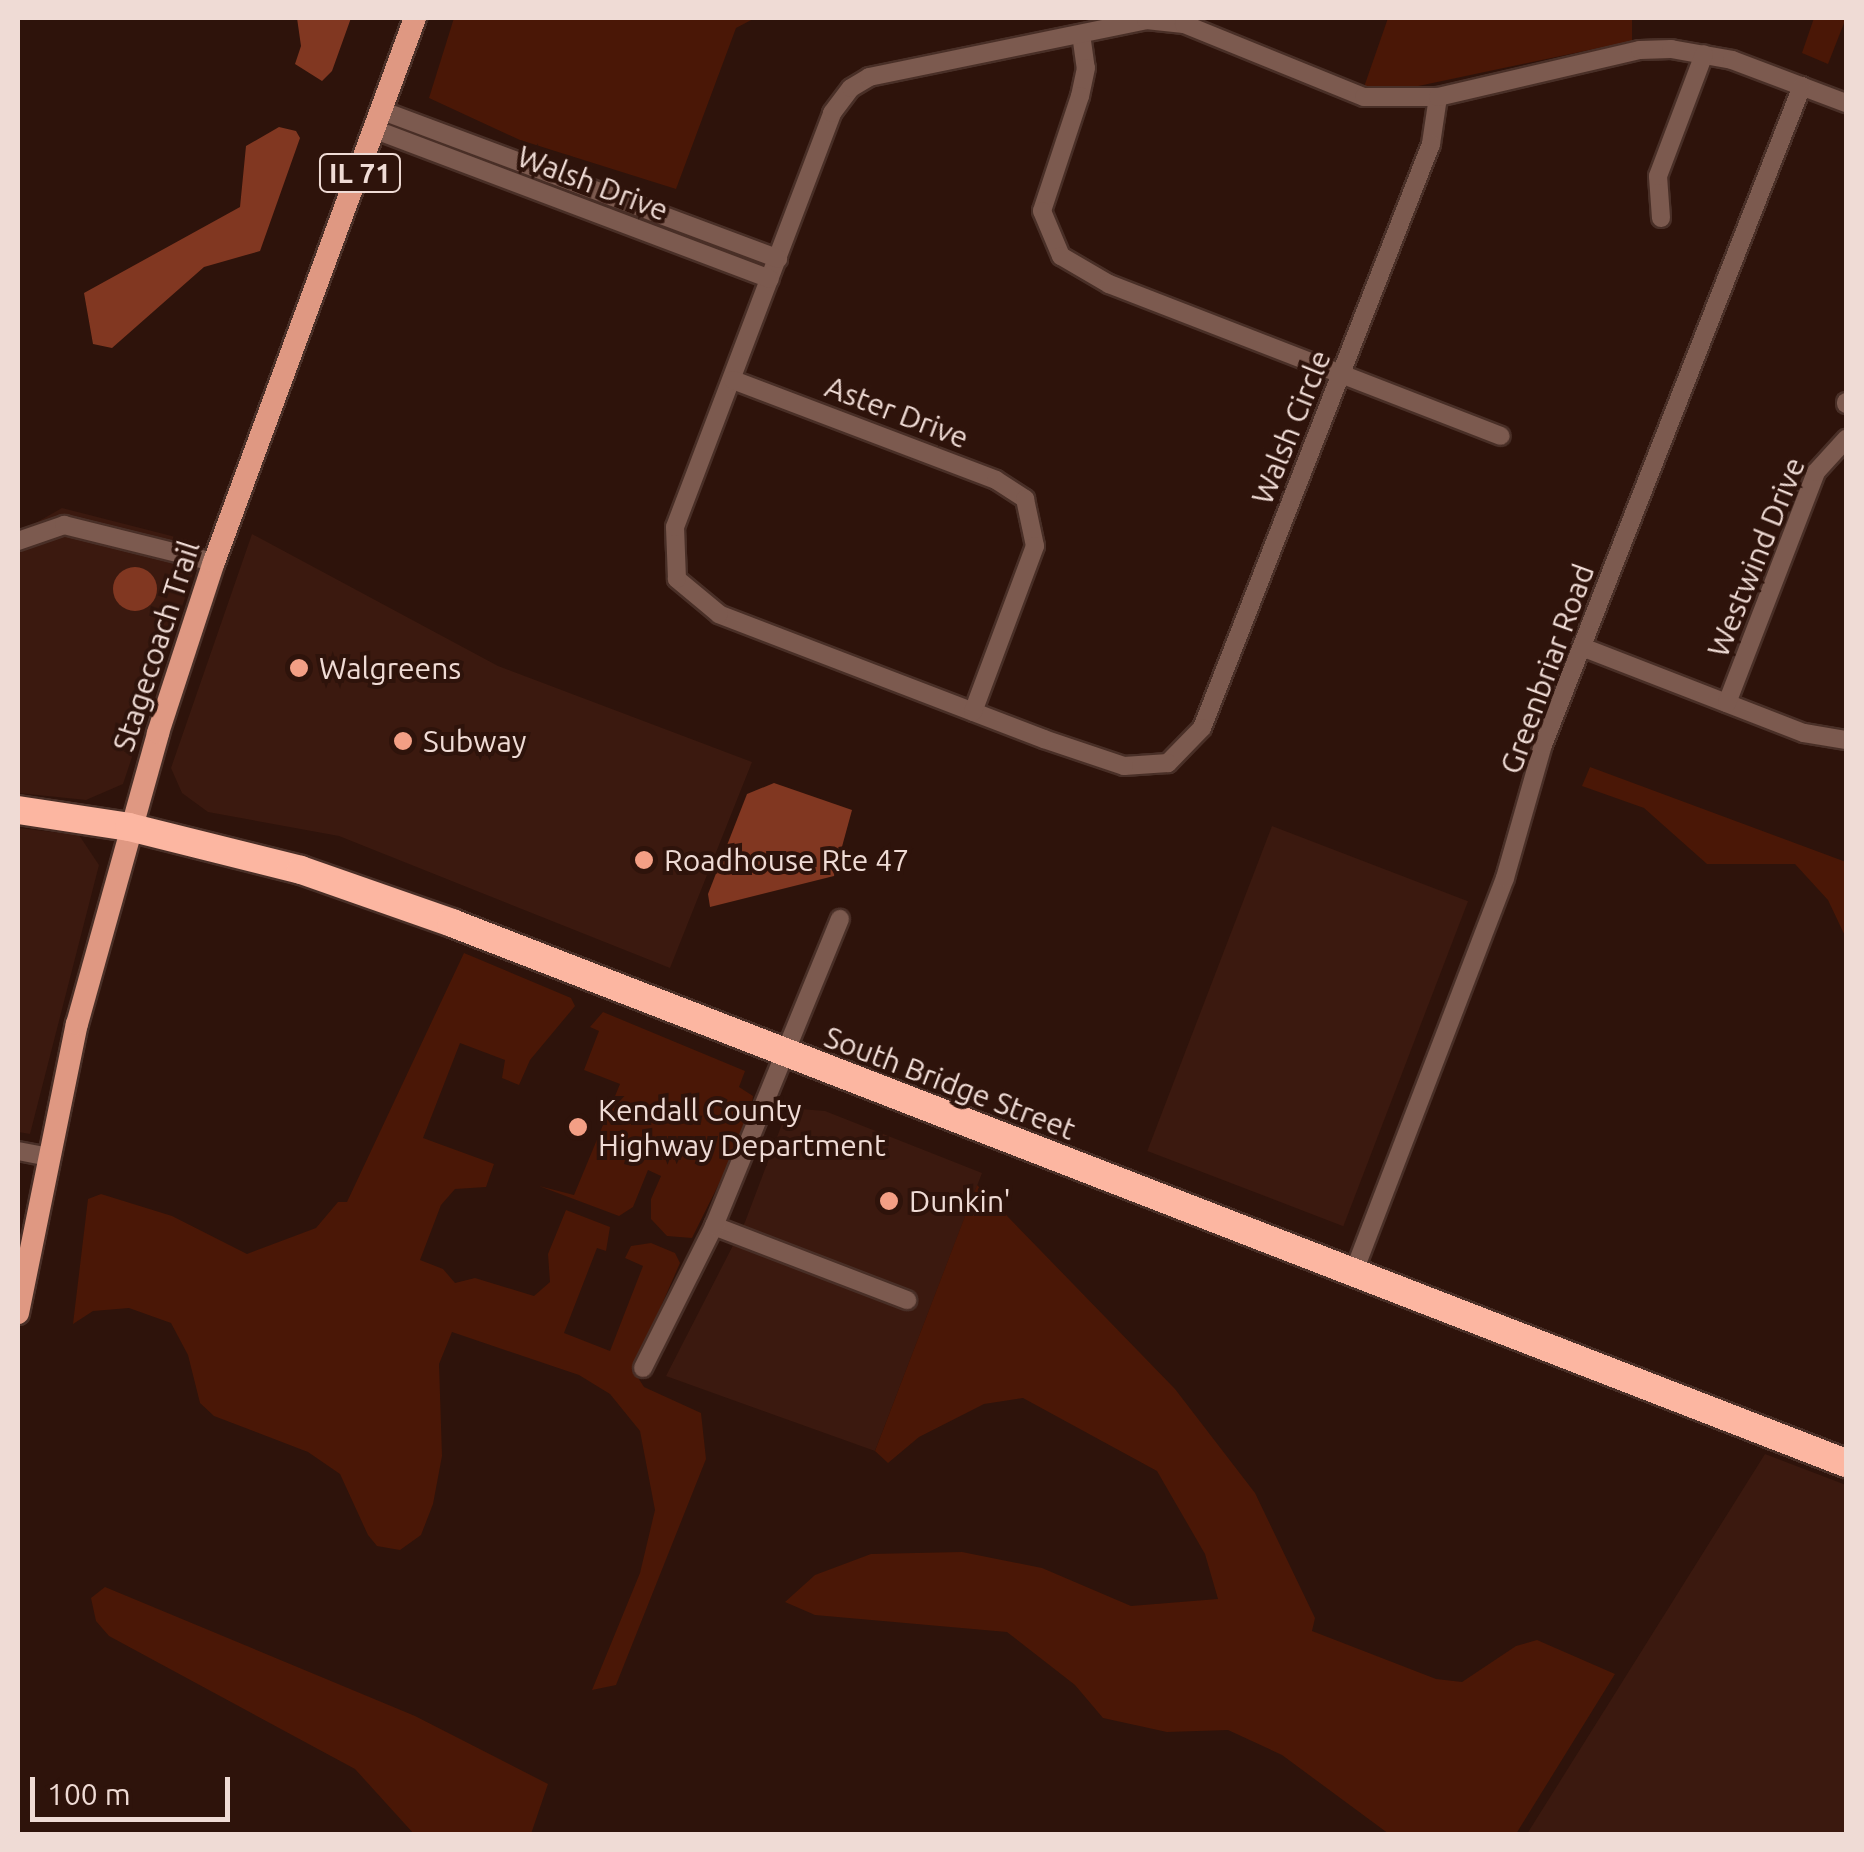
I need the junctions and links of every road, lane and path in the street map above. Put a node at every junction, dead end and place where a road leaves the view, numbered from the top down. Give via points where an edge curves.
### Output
1 (415, 18) edge
2 (1081, 34) junction
3 (1704, 54) junction
4 (1802, 86) junction
5 (1438, 98) junction
6 (1846, 102) edge
7 (379, 121) junction
8 (526, 165) junction
9 (519, 184) junction
10 (1661, 218) dead end
11 (778, 259) junction
12 (770, 279) junction
13 (1342, 374) junction
14 (734, 380) junction
15 (1500, 436) dead end
16 (1846, 439) edge
17 (18, 540) edge
18 (214, 562) junction
19 (1582, 647) junction
20 (1727, 703) junction
21 (974, 712) junction
22 (1846, 740) edge
23 (18, 810) edge
24 (129, 826) junction
25 (840, 919) dead end
26 (787, 1055) junction
27 (18, 1152) edge
28 (48, 1157) junction
29 (714, 1226) junction
30 (1352, 1274) junction
31 (907, 1300) dead end
32 (18, 1313) edge
33 (643, 1368) dead end
34 (1846, 1462) edge

1 - 7 main road, Stagecoach Trail / IL 71
2 - 5 street via 1146,20 1184,24 1364,97
2 - 11 street via 876,75 851,88 832,113
2 - 13 street via 1086,68 1044,197 1042,242 1092,277
3 - 4 street
3 - 5 street via 1640,50
3 - 10 street via 1658,176
4 - 6 street
4 - 19 street, Greenbriar Road
5 - 13 street, Walsh Circle via 1432,144
7 - 8 street, Walsh Drive
7 - 9 street, Walsh Drive
7 - 18 main road, Stagecoach Trail / IL 71
8 - 9 street
8 - 11 street, Walsh Drive
9 - 12 street, Walsh Drive
11 - 12 street
12 - 14 street, Walsh Circle
13 - 15 street
13 - 21 street, Walsh Circle via 1202,728 1171,769 1115,764
14 - 21 street, Walsh Circle via 675,528 670,582 719,614
14 - 21 street, Aster Drive via 996,480 1038,509 1035,546
16 - 20 street, Westwind Drive via 1816,472
17 - 18 street via 64,525
18 - 24 main road, Stagecoach Trail / IL 71
19 - 20 street
19 - 30 street, Greenbriar Road via 1543,745 1505,878
20 - 22 street via 1804,733
23 - 24 highway, South Bridge Street
24 - 26 highway, South Bridge Street via 348,886
24 - 28 main road, Stagecoach Trail / IL 71
25 - 26 street
26 - 29 street
26 - 30 highway, South Bridge Street
27 - 28 street
28 - 32 main road, Stagecoach Trail / IL 71
29 - 31 street
29 - 33 street
30 - 34 highway, South Bridge Street

